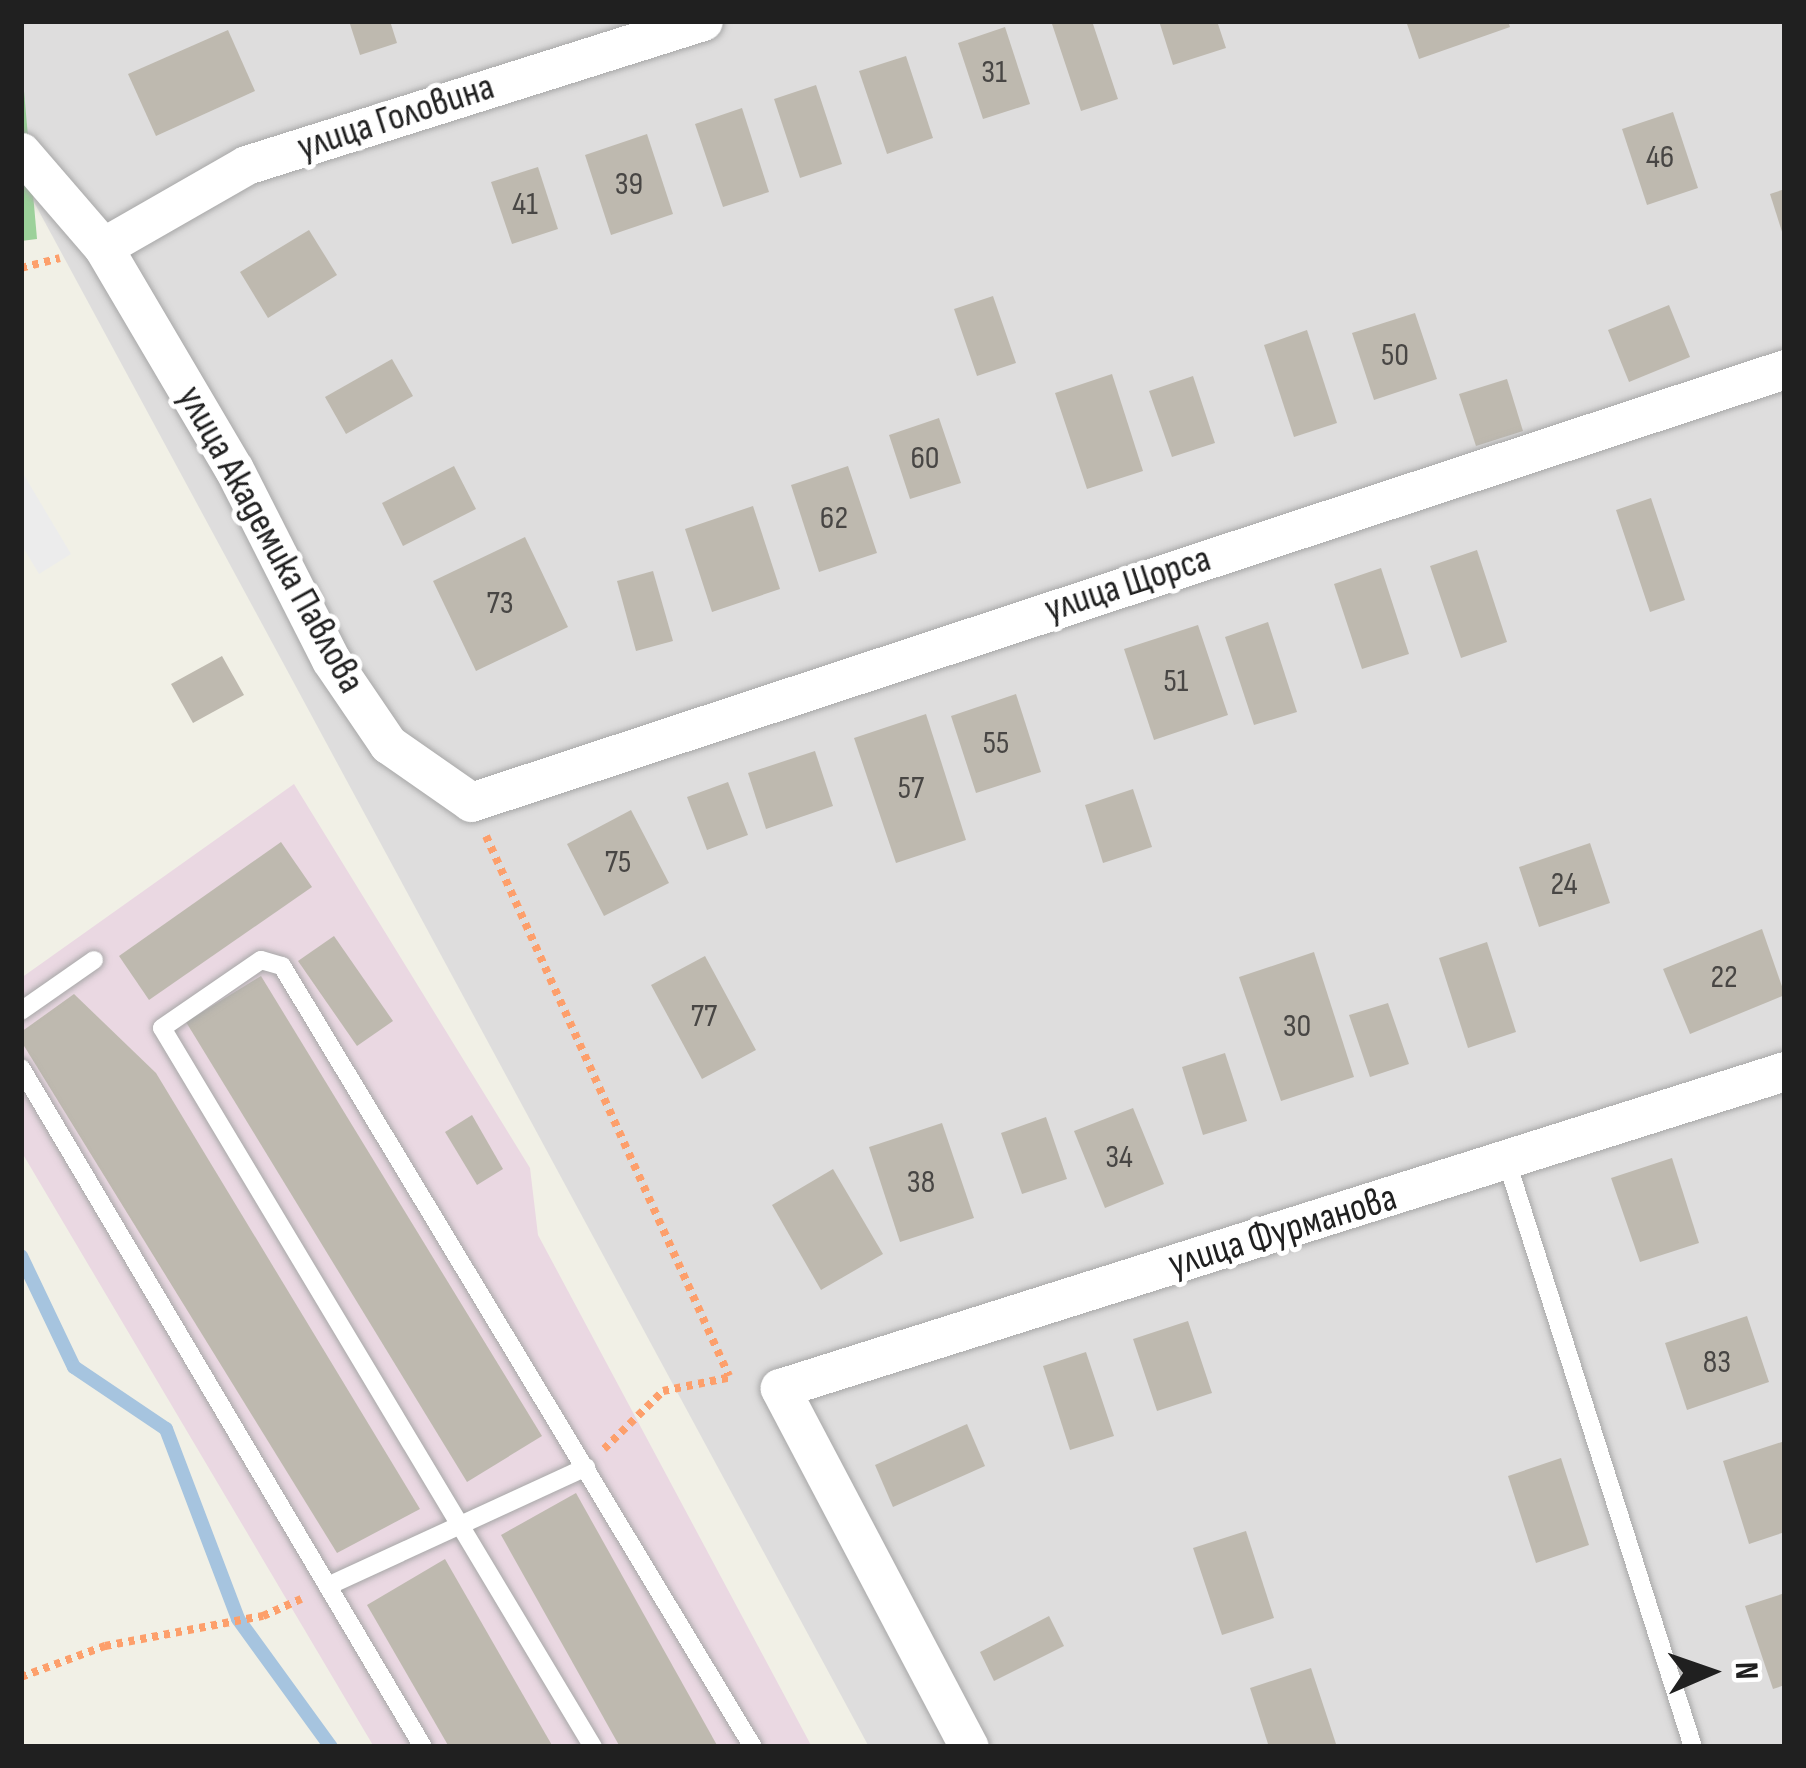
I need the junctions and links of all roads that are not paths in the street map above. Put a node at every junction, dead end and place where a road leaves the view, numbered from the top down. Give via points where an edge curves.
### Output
1 (703, 21) edge
2 (21, 152) edge
3 (103, 248) junction
4 (1785, 369) edge
5 (471, 802) joint
6 (94, 960) dead end
7 (21, 1010) edge
8 (21, 1068) edge
9 (1785, 1071) edge
10 (1507, 1162) junction
11 (586, 1467) junction
12 (462, 1521) junction
13 (330, 1586) junction
14 (423, 1747) edge
15 (593, 1747) edge
16 (753, 1747) edge
17 (970, 1747) edge
18 (1693, 1747) edge

1 - 3 street, улица Головина via 246,165
2 - 3 street, улица Академика Павлова
3 - 5 street, улица Академика Павлова via 234,469 343,677 388,744
4 - 5 street, улица Щорса
6 - 7 lane
8 - 13 lane
9 - 10 street, улица Фурманова
10 - 17 street, улица Фурманова via 780,1388
10 - 18 lane
11 - 12 lane
11 - 12 lane via 282,966 261,960 162,1028
11 - 16 lane
12 - 13 lane
12 - 15 lane
13 - 14 lane

